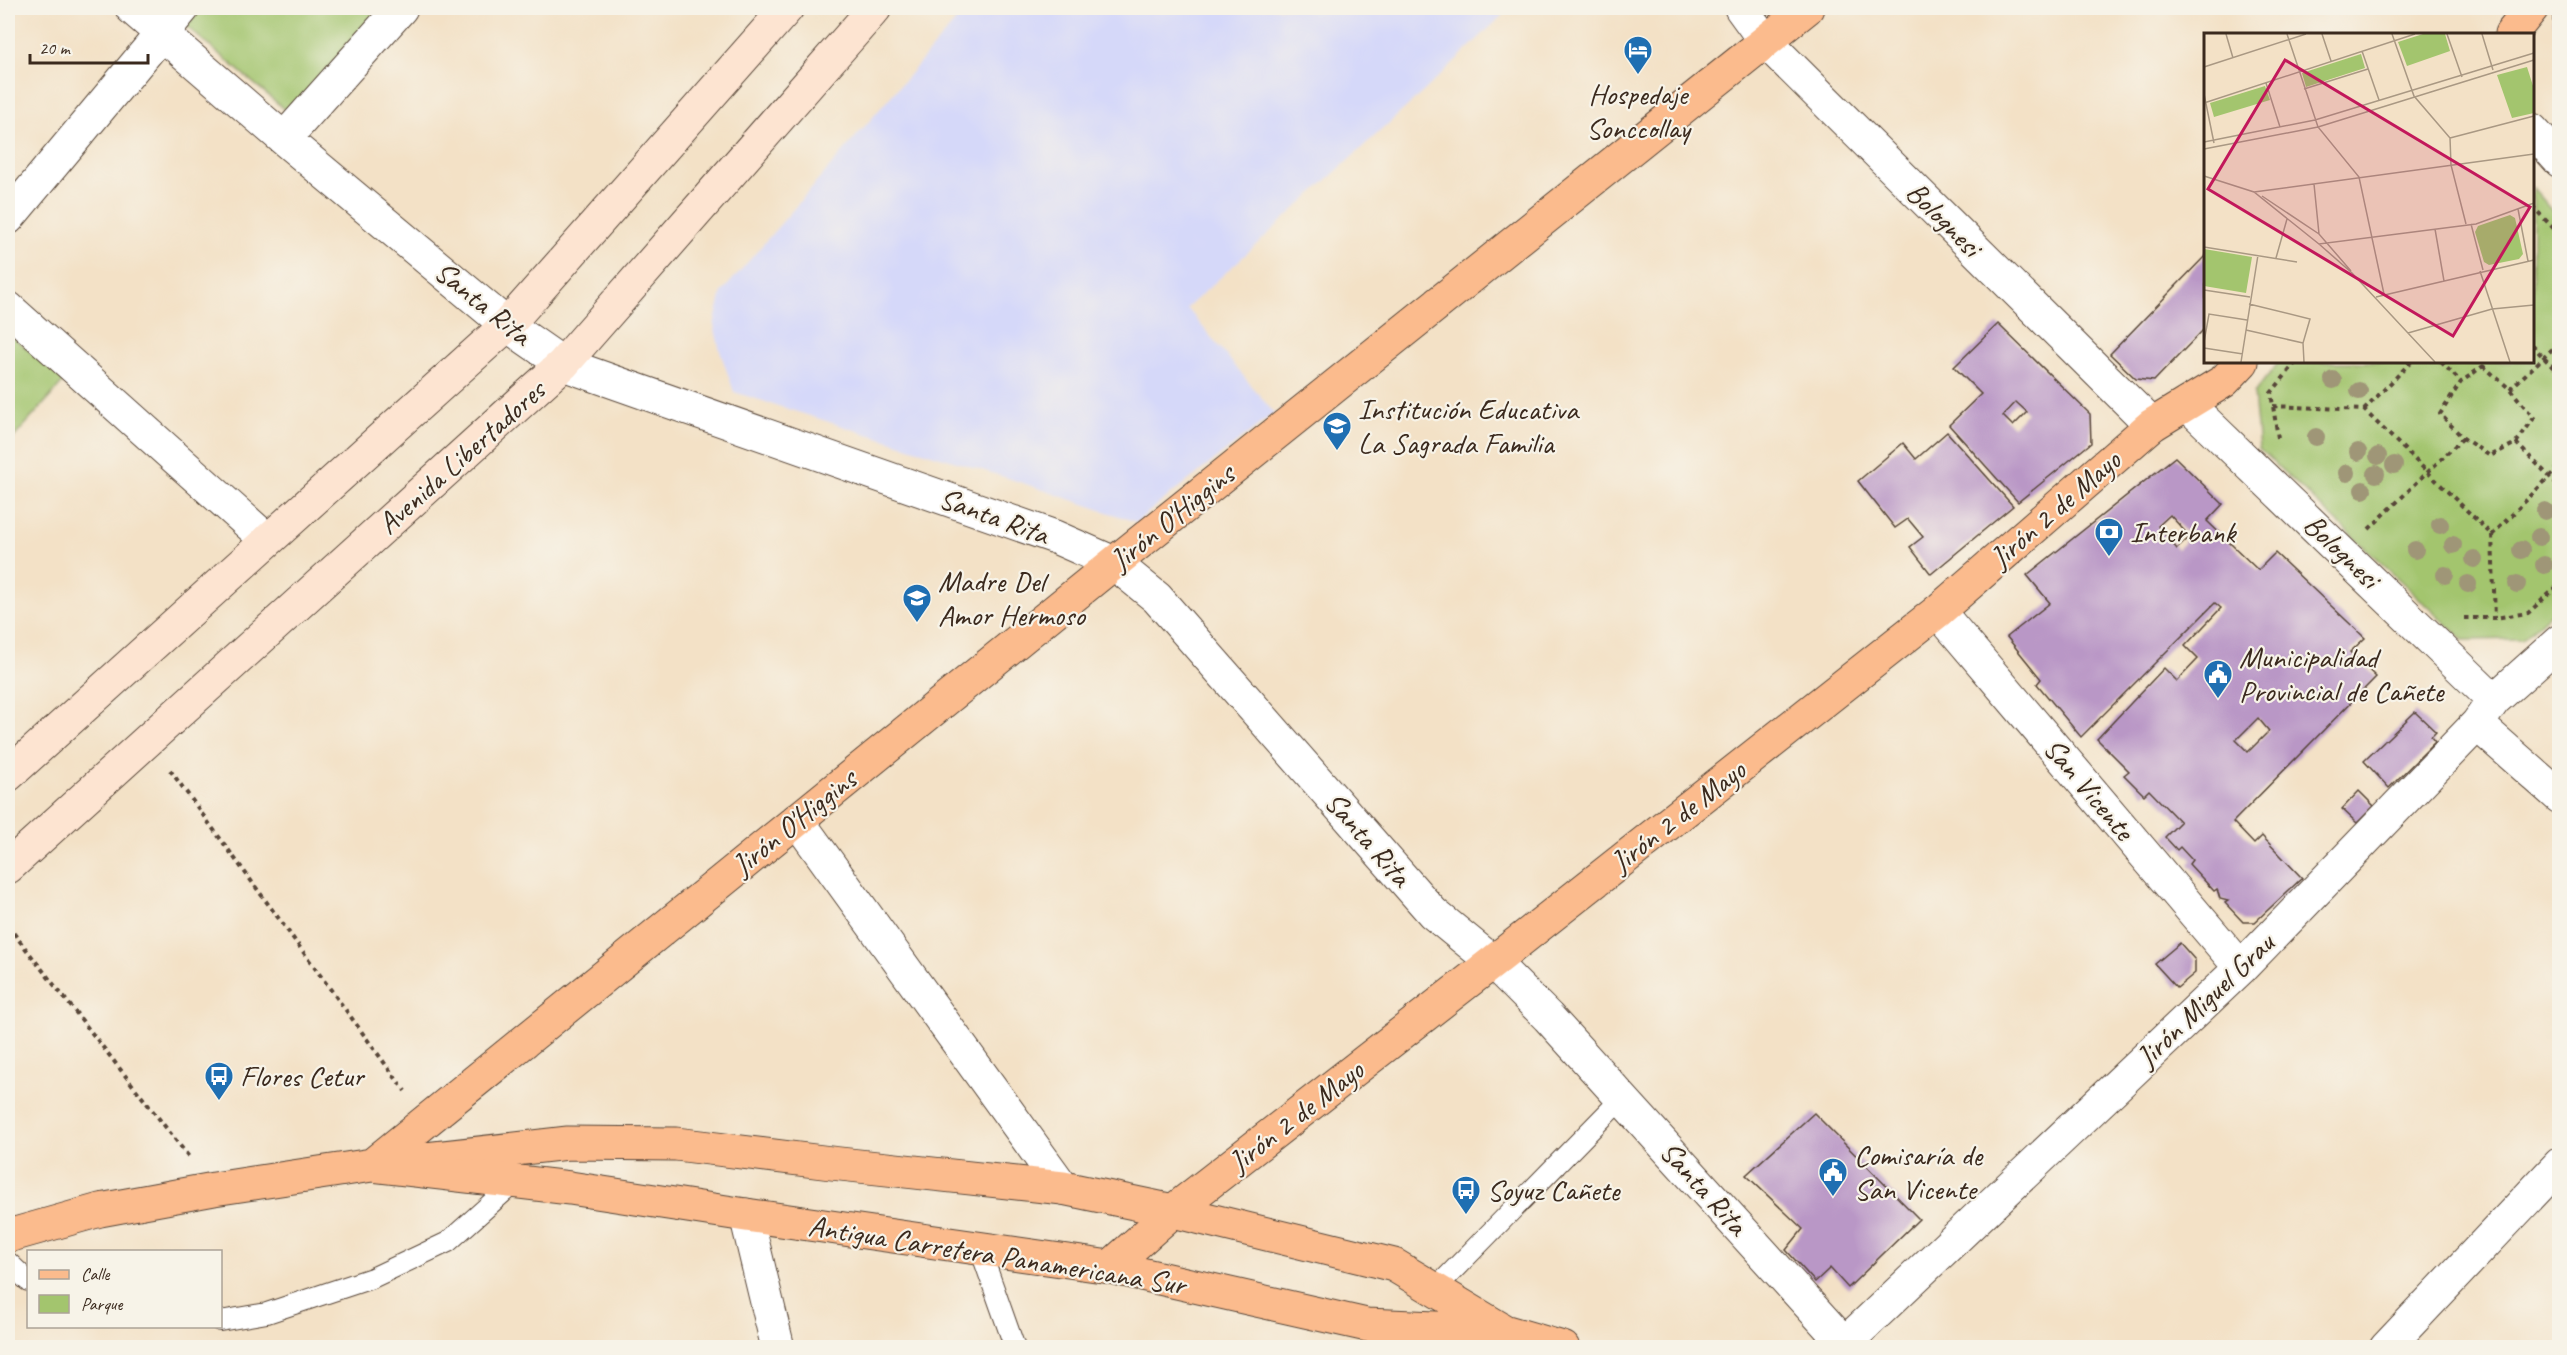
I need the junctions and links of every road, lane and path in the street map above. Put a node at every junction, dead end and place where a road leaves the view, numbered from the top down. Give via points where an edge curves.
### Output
1 (132, 8) edge
2 (183, 8) edge
3 (401, 8) edge
4 (787, 8) edge
5 (875, 8) edge
6 (1741, 8) edge
7 (1807, 8) edge
8 (2532, 8) edge
9 (161, 33) junction
10 (2512, 33) edge
11 (1765, 41) junction
12 (2534, 132) edge
13 (284, 139) junction
14 (2559, 161) edge
15 (2534, 208) edge
16 (8, 218) edge
17 (2559, 235) edge
18 (8, 308) edge
19 (507, 325) junction
20 (2559, 342) edge
21 (2534, 347) edge
22 (2544, 358) junction
23 (2241, 363) edge
24 (2295, 363) edge
25 (2410, 363) edge
26 (2442, 363) edge
27 (563, 364) junction
28 (2559, 375) edge
29 (2461, 382) junction
30 (2510, 389) junction
31 (2187, 404) junction
32 (2273, 406) junction
33 (2364, 410) junction
34 (2152, 425) junction
35 (2463, 438) junction
36 (2278, 442) dead end
37 (2516, 442) junction
38 (2559, 466) edge
39 (2428, 472) junction
40 (2550, 477) junction
41 (2559, 487) edge
42 (2360, 522) dead end
43 (2368, 530) junction
44 (2492, 536) junction
45 (2377, 537) dead end
46 (267, 540) junction
47 (1114, 563) junction
48 (2559, 585) edge
49 (1938, 611) junction
50 (2463, 618) dead end
51 (2495, 618) junction
52 (2559, 641) edge
53 (2486, 712) junction
54 (148, 741) junction
55 (8, 775) edge
56 (2559, 797) edge
57 (797, 820) junction
58 (8, 867) edge
59 (8, 926) edge
60 (1493, 962) junction
61 (2241, 968) junction
62 (1622, 1098) junction
63 (427, 1121) junction
64 (2559, 1164) edge
65 (372, 1165) junction
66 (516, 1181) junction
67 (1063, 1188) junction
68 (214, 1189) junction
69 (1173, 1211) junction
70 (746, 1215) junction
71 (8, 1236) edge
72 (980, 1249) junction
73 (8, 1262) edge
74 (1110, 1267) junction
75 (27, 1280) edge
76 (1434, 1290) junction
77 (222, 1321) edge
78 (1503, 1331) junction
79 (1842, 1345) edge
80 (1550, 1346) edge
81 (778, 1347) edge
82 (1015, 1347) edge
83 (2386, 1347) edge

1 - 9 street, Santa Rita
2 - 9 street
3 - 13 street
4 - 19 street
5 - 27 street, Avenida Libertadores
6 - 11 street, Bolognesi
7 - 11 main road, Jirón O'Higgins
8 - 10 main road
9 - 13 street, Santa Rita
9 - 16 street
11 - 34 street, Bolognesi
11 - 47 main road, Jirón O'Higgins
12 - 14 street
13 - 19 street, Santa Rita
15 - 17 path
18 - 46 street
19 - 27 street, Santa Rita
19 - 46 street
20 - 22 path
21 - 22 path
22 - 28 path
22 - 30 path
23 - 31 main road, Jirón 2 de Mayo via 2224,381
24 - 32 path via 2271,393
25 - 33 path
26 - 29 path
27 - 47 street, Santa Rita via 1056,537
27 - 54 street, Avenida Libertadores
29 - 30 path via 2483,366
29 - 35 path via 2440,414
30 - 37 path via 2534,418
31 - 34 main road, Jirón 2 de Mayo
31 - 53 street, Bolognesi via 2248,460
32 - 33 path
32 - 36 path
33 - 39 path
34 - 49 main road, Jirón 2 de Mayo
35 - 37 path via 2490,456
35 - 39 path
37 - 40 path
38 - 40 path
39 - 43 path
39 - 44 path
40 - 41 path
40 - 44 path
42 - 43 path
43 - 45 path
44 - 51 path
46 - 55 street
47 - 57 main road, Jirón O'Higgins
47 - 60 street, Santa Rita via 1156,598 1433,913
48 - 51 path via 2528,614
49 - 60 main road, Jirón 2 de Mayo
49 - 61 street, San Vicente
50 - 51 path
52 - 53 street, Jirón Miguel Grau
53 - 56 street, Bolognesi
53 - 61 street, Jirón Miguel Grau
54 - 58 street, Avenida Libertadores
54 - 63 path
57 - 63 main road, Jirón O'Higgins
57 - 67 street
59 - 68 path
60 - 62 street, Santa Rita
60 - 69 main road, Jirón 2 de Mayo
61 - 79 street, Jirón Miguel Grau
62 - 76 lane
62 - 79 street, Santa Rita
63 - 65 main road, Jirón O'Higgins
64 - 83 street
65 - 66 main road, Antigua Carretera Panamericana Sur
65 - 67 main road, Antigua Carretera Panamericana Sur via 568,1143 676,1144
65 - 68 main road, Antigua Carretera Panamericana Sur
66 - 70 main road, Antigua Carretera Panamericana Sur
66 - 77 lane via 448,1242 372,1278 267,1313
67 - 69 main road, Antigua Carretera Panamericana Sur
68 - 71 main road, Antigua Carretera Panamericana Sur via 100,1210
69 - 74 main road, Jirón 2 de Mayo
69 - 76 main road, Antigua Carretera Panamericana Sur via 1394,1265
70 - 72 main road, Antigua Carretera Panamericana Sur
70 - 81 street
72 - 74 main road, Antigua Carretera Panamericana Sur
72 - 82 lane
73 - 75 lane
74 - 78 main road, Antigua Carretera Panamericana Sur via 1367,1325
76 - 78 main road, Antigua Carretera Panamericana Sur
78 - 80 main road

